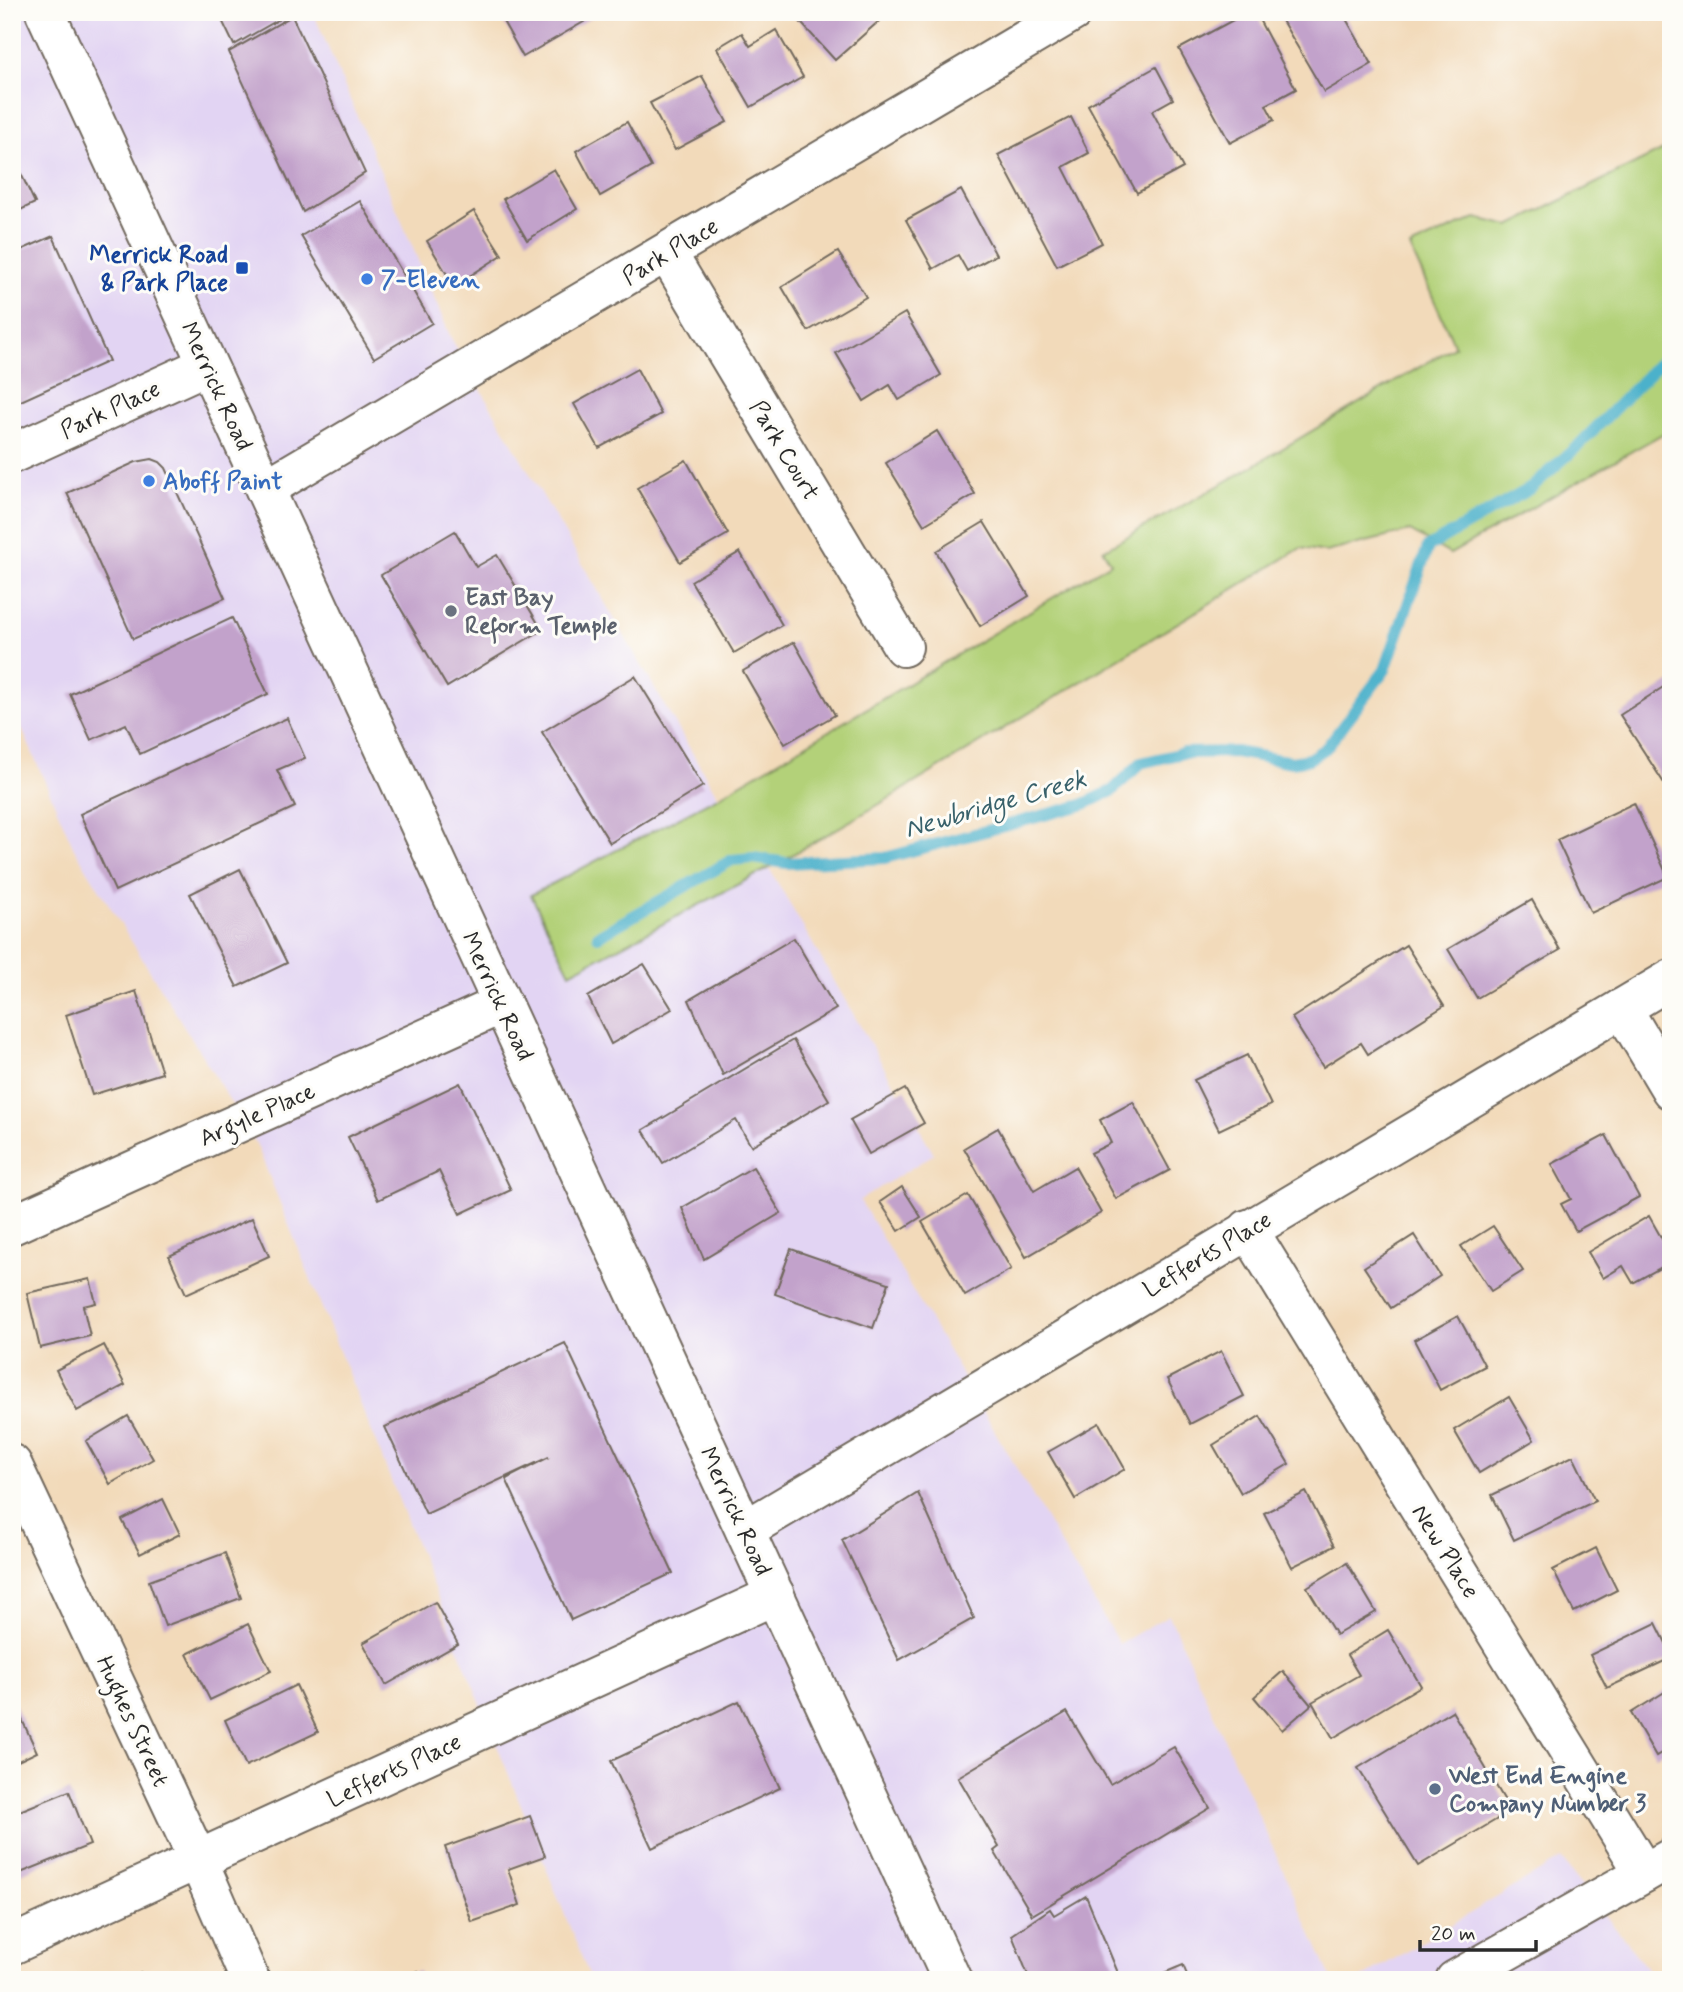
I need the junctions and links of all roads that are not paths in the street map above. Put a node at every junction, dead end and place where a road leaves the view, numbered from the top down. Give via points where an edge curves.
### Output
1 (45, 12) edge
2 (1073, 12) edge
3 (667, 253) junction
4 (207, 365) junction
5 (12, 454) edge
6 (265, 489) junction
7 (903, 647) dead end
8 (1671, 979) edge
9 (502, 1004) junction
10 (1622, 1008) junction
11 (1671, 1090) edge
12 (12, 1224) edge
13 (1248, 1229) junction
14 (12, 1464) edge
15 (745, 1530) junction
16 (775, 1595) junction
17 (198, 1860) junction
18 (1657, 1866) edge
19 (12, 1945) edge
20 (250, 1980) edge
21 (952, 1980) edge
22 (1455, 1980) edge

1 - 4 street, Merrick Road
2 - 3 street, Park Place
3 - 6 street, Park Place
3 - 7 street, Park Court
4 - 5 street, Park Place
4 - 6 street, Merrick Road
6 - 9 street, Merrick Road
8 - 10 street, Lefferts Place
9 - 12 street, Argyle Place
9 - 15 street, Merrick Road
10 - 11 street
10 - 13 street, Lefferts Place
13 - 15 street, Lefferts Place
13 - 18 street, New Place
14 - 17 street, Hughes Street
15 - 16 street, Merrick Road
16 - 17 street, Lefferts Place
16 - 21 street, Merrick Road
17 - 19 street, Lefferts Place
17 - 20 street, Hughes Street
18 - 22 street

